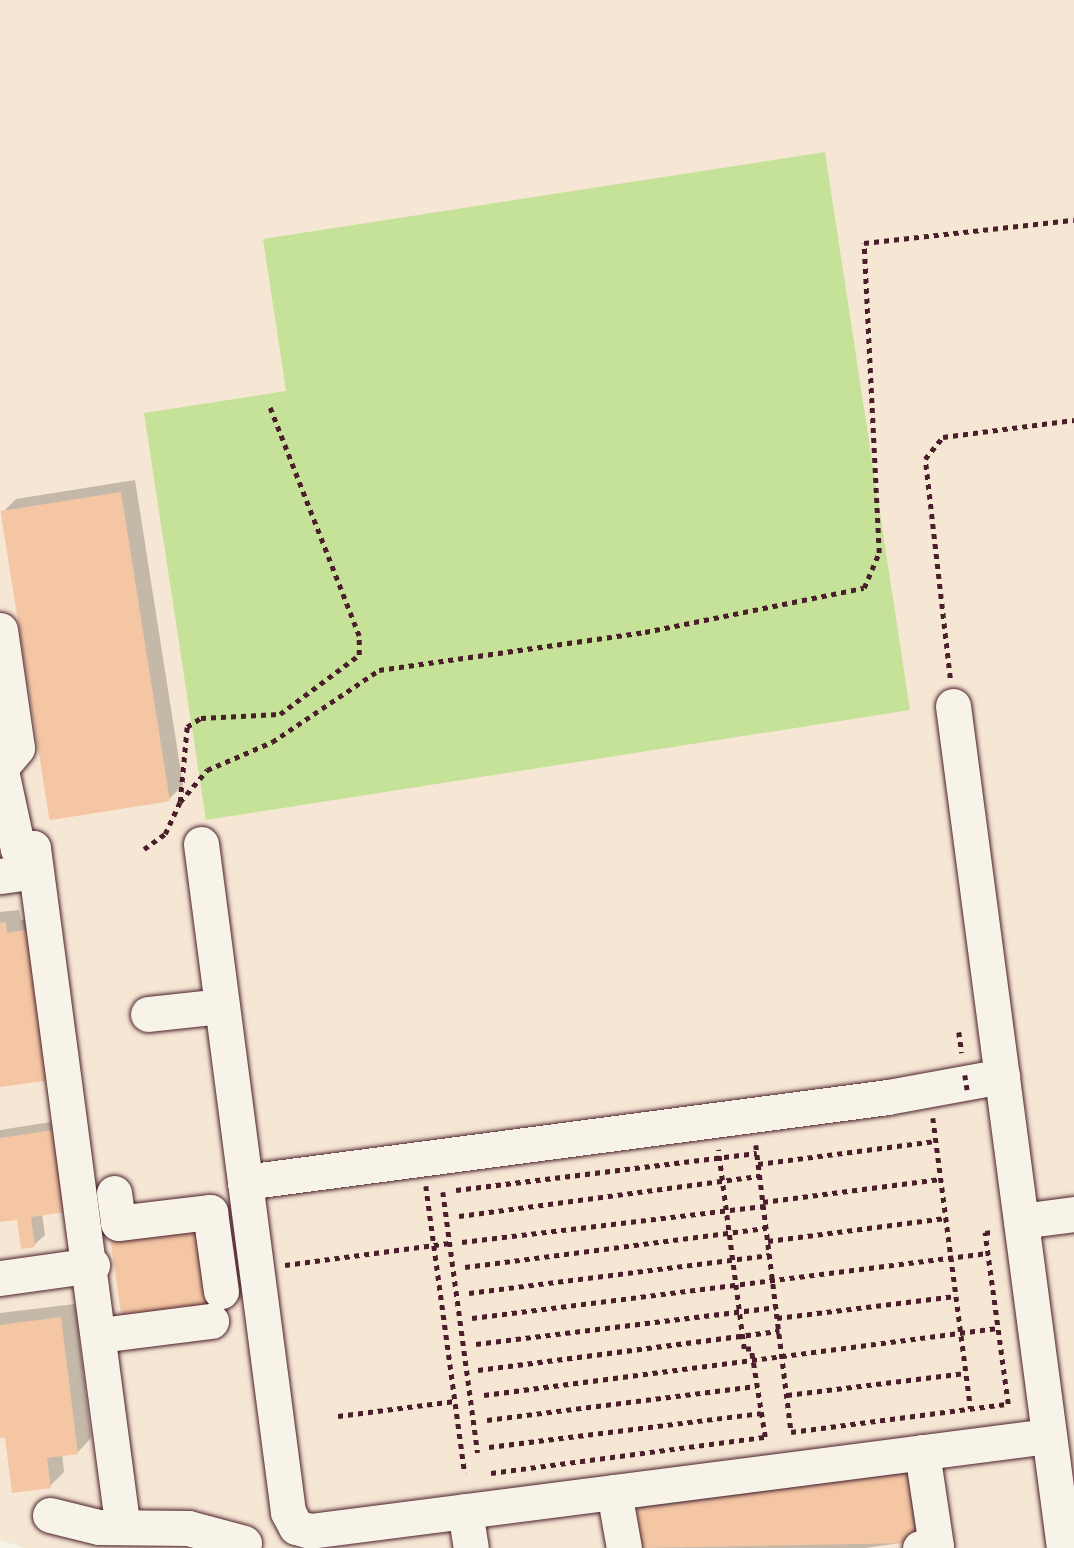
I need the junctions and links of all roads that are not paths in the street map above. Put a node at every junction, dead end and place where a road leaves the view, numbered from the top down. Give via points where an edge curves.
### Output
1 (0, 630) edge
2 (953, 706) road end
3 (1, 766) edge
4 (201, 844) dead end
5 (36, 871) junction
6 (0, 876) edge
7 (222, 1006) junction
8 (148, 1014) dead end
9 (1002, 1076) junction
10 (245, 1182) junction
11 (104, 1200) junction
12 (1074, 1214) edge
13 (1021, 1225) junction
14 (92, 1265) junction
15 (0, 1278) edge
16 (100, 1335) junction
17 (1049, 1436) junction
18 (922, 1452) junction
19 (614, 1492) junction
20 (465, 1511) junction
21 (50, 1515) dead end
22 (122, 1522) junction
23 (244, 1543) dead end
24 (471, 1548) edge
25 (624, 1548) edge
26 (920, 1548) edge
27 (1063, 1548) edge

1 - 3 lane via 17,748
2 - 9 lane via 1008,1018
3 - 5 lane via 18,849 33,848
4 - 7 lane
5 - 6 lane
5 - 11 lane
7 - 8 lane
7 - 10 lane
9 - 10 lane via 888,1097
9 - 13 lane
10 - 20 lane via 288,1512 296,1527 310,1531
11 - 14 lane
11 - 16 lane via 118,1223 210,1212 216,1306
12 - 13 lane
13 - 17 lane
14 - 15 lane
14 - 16 lane
16 - 22 lane
17 - 18 lane
17 - 27 lane
18 - 19 lane
18 - 26 lane via 936,1546
19 - 20 lane
19 - 25 lane
20 - 24 lane
21 - 22 lane via 99,1527
22 - 23 lane via 188,1528

